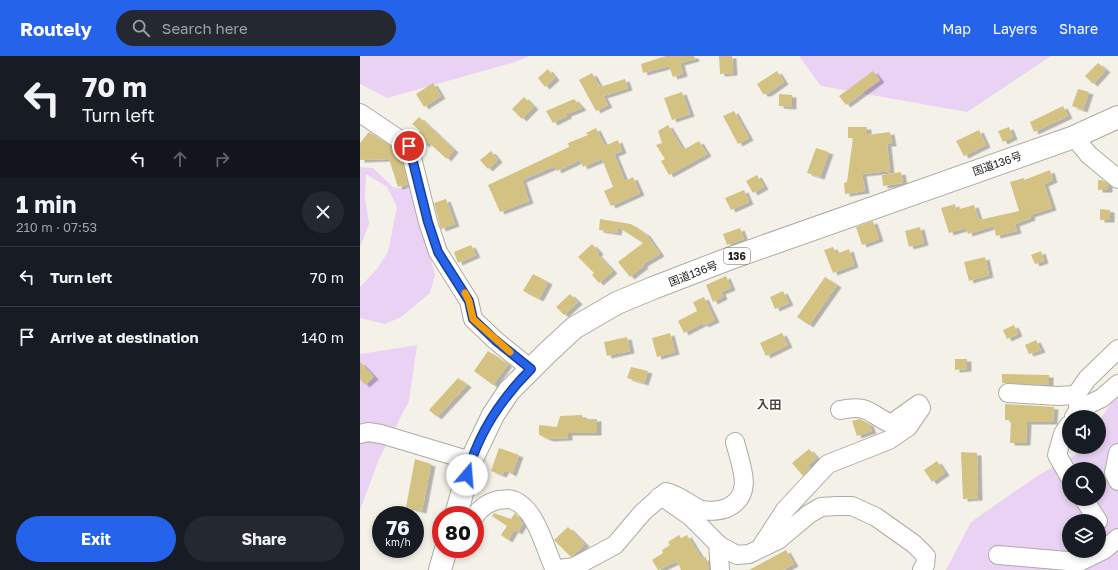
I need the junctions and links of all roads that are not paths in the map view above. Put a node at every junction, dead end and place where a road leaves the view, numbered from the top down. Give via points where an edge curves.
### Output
1 (360, 113) edge
2 (1118, 117) edge
3 (1074, 137) junction
4 (1118, 179) edge
5 (1118, 349) edge
6 (531, 369) junction
7 (1118, 384) edge
8 (1008, 393) dead end
9 (1077, 407) edge
10 (840, 410) dead end
11 (360, 434) edge
12 (1062, 438) edge
13 (735, 442) dead end
14 (1118, 453) edge
15 (471, 461) junction
16 (1062, 464) edge
17 (1118, 481) edge
18 (659, 497) junction
19 (458, 506) edge
20 (484, 507) edge
21 (1106, 531) edge
22 (1114, 540) edge
23 (718, 544) junction
24 (760, 549) junction
25 (998, 555) dead end
26 (443, 558) edge
27 (555, 569) edge
28 (440, 570) edge
29 (720, 570) edge
30 (922, 570) edge

1 - 6 street via 409,146 438,252 469,301 473,319
2 - 3 highway, 国道136号 / 136
3 - 4 street via 1089,155
3 - 6 highway, 国道136号 / 136 via 731,258 617,303 574,328
5 - 9 street via 1087,379
6 - 15 highway, 国道136号 / 136 via 509,391 493,415
7 - 9 street via 1102,398
8 - 9 street via 1058,396
10 - 24 street via 855,407 868,409 891,424 914,406 919,404 921,408 908,427 890,440 828,464 785,510
11 - 15 street via 381,434
12 - 16 street via 1057,455
13 - 18 street via 744,486 743,494 736,504 723,510 700,509 676,494 666,492
14 - 17 street via 1114,473
15 - 19 highway, 国道136号 / 136
18 - 23 street via 690,516
18 - 27 street via 615,545 574,568
20 - 27 street via 494,501 512,500 523,507 533,518
21 - 22 street
22 - 25 street via 1104,550 1079,562
23 - 24 street via 737,555 749,554
23 - 29 street
24 - 30 street via 778,540 821,507 852,506 876,517 914,544 926,556 926,565
26 - 28 highway

